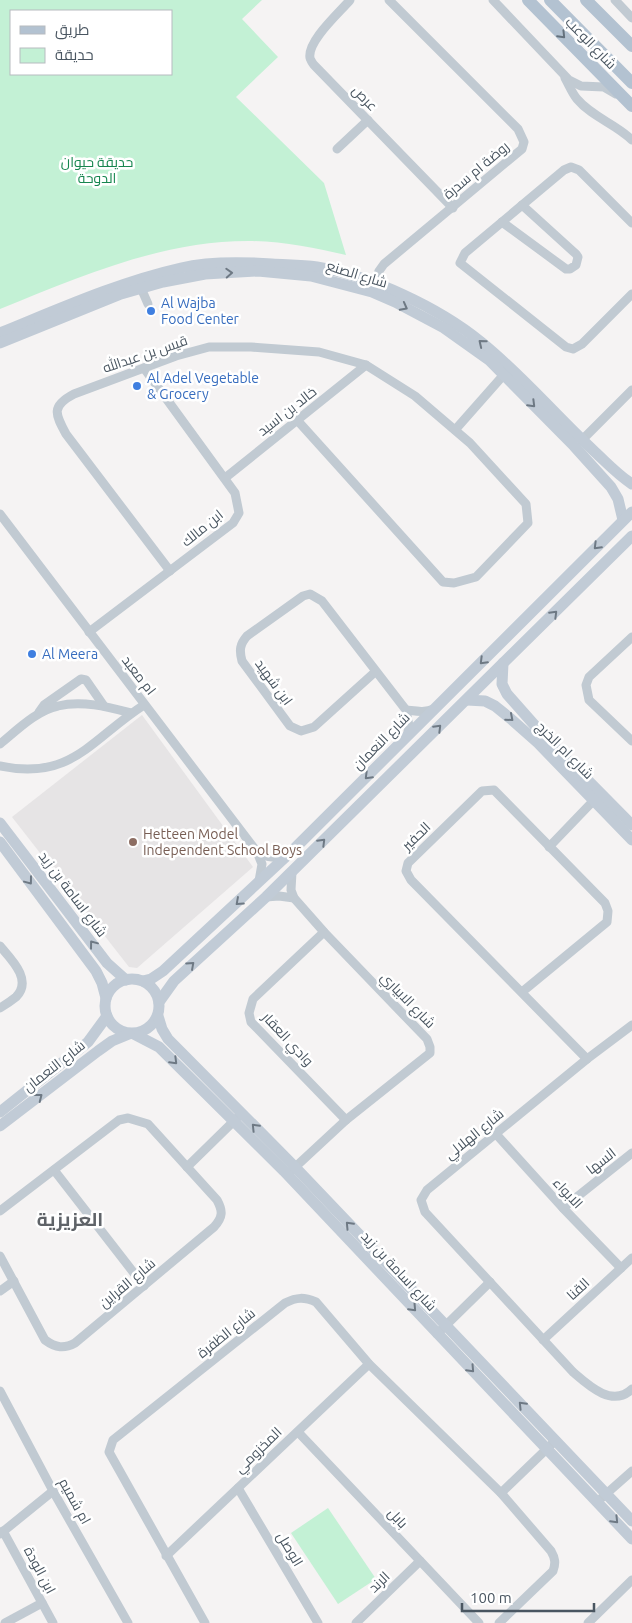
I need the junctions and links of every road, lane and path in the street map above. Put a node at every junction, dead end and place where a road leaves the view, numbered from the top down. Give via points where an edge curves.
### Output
1 (350, 0) edge
2 (390, 0) edge
3 (492, 0) edge
4 (528, 0) edge
5 (550, 0) edge
6 (586, 0) edge
7 (615, 0) edge
8 (632, 18) edge
9 (632, 46) edge
10 (615, 66) junction
11 (632, 74) edge
12 (564, 75) junction
13 (632, 83) edge
14 (588, 86) junction
15 (628, 103) edge
16 (589, 109) junction
17 (368, 120) junction
18 (632, 140) edge
19 (337, 149) dead end
20 (522, 205) junction
21 (453, 208) junction
22 (502, 222) junction
23 (632, 223) edge
24 (141, 288) junction
25 (374, 288) junction
26 (632, 294) edge
27 (148, 304) dead end
28 (0, 333) edge
29 (0, 343) edge
30 (366, 365) junction
31 (144, 368) junction
32 (507, 372) junction
33 (632, 390) edge
34 (297, 420) junction
35 (455, 430) junction
36 (582, 440) junction
37 (225, 478) junction
38 (632, 484) edge
39 (0, 514) edge
40 (628, 516) edge
41 (632, 536) edge
42 (170, 571) junction
43 (89, 632) junction
44 (632, 637) edge
45 (503, 664) junction
46 (375, 672) junction
47 (467, 700) junction
48 (144, 705) junction
49 (104, 706) junction
50 (436, 708) junction
51 (406, 710) junction
52 (131, 713) junction
53 (36, 716) junction
54 (407, 736) junction
55 (632, 741) edge
56 (0, 744) edge
57 (0, 766) edge
58 (597, 796) junction
59 (0, 823) edge
60 (632, 825) edge
61 (632, 840) edge
62 (0, 842) edge
63 (549, 847) junction
64 (292, 851) junction
65 (257, 852) junction
66 (292, 872) junction
67 (258, 884) junction
68 (266, 898) junction
69 (294, 898) junction
70 (324, 932) junction
71 (0, 946) edge
72 (126, 980) junction
73 (143, 981) junction
74 (522, 992) junction
75 (106, 998) junction
76 (159, 1002) junction
77 (0, 1008) edge
78 (107, 1016) junction
79 (158, 1016) junction
80 (632, 1025) edge
81 (132, 1034) junction
82 (587, 1059) junction
83 (0, 1112) edge
84 (238, 1117) junction
85 (346, 1120) junction
86 (0, 1126) edge
87 (496, 1134) junction
88 (632, 1153) edge
89 (187, 1166) junction
90 (54, 1170) junction
91 (291, 1171) junction
92 (563, 1208) junction
93 (0, 1210) edge
94 (0, 1256) edge
95 (632, 1258) edge
96 (621, 1268) junction
97 (14, 1281) junction
98 (490, 1282) junction
99 (144, 1286) junction
100 (0, 1291) edge
101 (441, 1330) junction
102 (543, 1340) junction
103 (369, 1364) junction
104 (632, 1389) edge
105 (1, 1396) edge
106 (298, 1432) junction
107 (556, 1440) junction
108 (547, 1449) junction
109 (632, 1471) edge
110 (238, 1488) junction
111 (53, 1491) junction
112 (501, 1493) junction
113 (606, 1494) junction
114 (597, 1502) junction
115 (632, 1521) edge
116 (2, 1532) edge
117 (632, 1539) edge
118 (166, 1556) junction
119 (420, 1561) junction
120 (632, 1580) edge
121 (42, 1603) junction
122 (5, 1623) edge
123 (53, 1623) edge
124 (128, 1623) edge
125 (205, 1623) edge
126 (318, 1623) edge
127 (356, 1623) edge
128 (479, 1623) edge
129 (499, 1623) edge
130 (588, 1623) edge

1 - 17 street, عرص via 315,40 310,59
2 - 21 street, روضة ام سدرة via 518,129 524,142 522,149
3 - 12 street
4 -> 15 main road, شارع الوعب
5 - 10 main road
6 - 9 main road, شارع الوعب
7 - 8 street
10 - 11 main road
10 - 13 main road
12 - 14 street via 575,84
12 - 16 street via 574,94
14 - 15 street via 604,88
14 - 16 street via 584,96
16 - 18 street
17 - 19 street
17 - 21 street, عرص
20 - 22 street
20 - 22 street via 576,254 576,265 566,268
20 - 23 street via 571,167 579,170
21 - 25 street, روضة ام سدرة via 384,264
22 - 26 street via 465,253 460,263 566,347 572,349 582,344
24 -> 25 street, شارع الصنع via 205,274 258,271 311,276
24 - 27 street
24 - 29 street, شارع الصنع
25 - 28 street, شارع الصنع via 317,267 241,262 183,267 123,284
25 - 32 street, شارع الصنع via 444,328
30 - 31 street, قيس بن عبدالله via 319,352 252,346 209,348
30 - 34 street, خالد بن اسيد
30 - 35 street, قيس بن عبدالله via 414,396
31 - 37 street, ابن مالك
31 - 42 street, قيس بن عبدالله via 61,401 57,410 58,421
32 - 35 street
32 - 36 street, شارع الصنع
32 -> 40 street, شارع الصنع via 611,487
33 - 36 street
34 - 35 street, قيس بن عبدالله via 443,582 454,583 476,577 528,523 526,504 470,442
34 - 37 street, خالد بن اسيد
36 - 38 street, شارع الصنع
37 - 42 street, ابن مالك via 235,493 239,513 233,523
39 - 43 street, ام معبد
40 -> 50 street, شارع النعمان
45 -> 41 street
42 - 43 street, ابن مالك
43 - 48 street, ام معبد
44 - 55 street via 589,677 586,685 590,700
45 - 47 street
45 - 58 street, شارع ام الخرج via 502,684 507,694
46 - 46 street, ابن شهيد via 322,600 310,594 247,636 240,652 242,661 290,726 301,731 314,727
46 - 51 street, ابن شهيد
47 -> 58 street, شارع ام الخرج via 485,701 495,706
66 -> 47 street
48 - 52 street
48 - 65 street, ام معبد
49 - 52 street
49 - 53 street via 58,706
49 - 53 street via 88,682 81,679 44,705
50 - 51 street via 428,712
50 - 54 street, شارع النعمان
51 - 54 street
52 - 57 street via 69,760 40,769
53 - 56 street
54 -> 64 street, شارع النعمان
58 - 60 street, شارع ام الخرج
58 - 61 street, شارع ام الخرج
58 - 63 street
72 -> 59 street, شارع اسامة بن زيد via 107,963
62 -> 75 street, شارع اسامة بن زيد via 96,971
63 - 74 street, الحفير via 605,903 607,922
63 - 74 street, الحفير via 494,790 482,791 408,863 406,872
64 - 65 street via 275,858
64 - 67 street, شارع النعمان
65 - 67 street, ام معبد via 262,864
66 - 68 street
66 - 69 street
67 -> 73 street, شارع النعمان via 163,971
68 - 69 street
76 -> 68 street via 174,981
69 - 70 street, شارع الابياري
70 - 85 street, وادي العقار via 253,999 249,1014 250,1022
70 - 85 street, شارع الابياري via 427,1039 430,1047 430,1053
71 - 77 street via 22,976 23,984 17,996
72 - 73 street
72 - 75 street via 114,986
73 - 76 street via 154,989
74 - 82 street, الحفير
75 - 78 street
76 - 79 street
78 - 81 street via 116,1028
78 - 83 street, شارع النعمان via 88,1042
79 - 81 street via 149,1028
79 - 84 street, شارع اسامة بن زيد via 168,1039
80 - 82 street, شارع الهلالي
81 -> 84 street, شارع اسامة بن زيد via 159,1047
86 -> 81 street, شارع النعمان via 112,1042
82 - 87 street, شارع الهلالي
84 - 89 street
84 - 91 street, شارع اسامة بن زيد
85 - 91 street, شارع الابياري
87 - 92 street, الابواء
87 - 98 street, شارع الهلالي via 427,1190 421,1200 426,1212
88 - 92 street, السها
89 - 90 street, شارع القراين via 148,1124 128,1118 119,1120
89 - 99 street, شارع القراين via 217,1200 222,1210 220,1220
90 - 93 street, شارع القراين
90 - 99 street
91 - 101 street, شارع اسامة بن زيد
92 - 96 street, الابواء
94 - 97 street, شارع القراين
95 - 96 street, القنا
96 - 102 street, القنا
97 - 99 street, شارع القراين via 46,1340 60,1347 76,1343
97 - 100 street
98 - 101 street
98 - 102 street, شارع الهلالي
107 -> 101 street, شارع اسامة بن زيد
101 -> 108 street, شارع اسامة بن زيد
102 - 104 street, شارع الهلالي via 573,1372 603,1395 626,1395
103 - 106 street, المخزومي
103 - 112 street, شارع الظفرة
103 - 118 street, شارع الظفرة via 316,1302 296,1298 285,1303 113,1440 110,1452 114,1463
105 - 111 street, ام شميم
106 - 110 street, المخزومي
106 - 119 street, بابل
107 - 108 street
107 - 113 street, شارع اسامة بن زيد
108 - 112 street
108 - 114 street, شارع اسامة بن زيد
109 - 113 street
110 - 118 street, المخزومي
110 - 126 street, الوصل
111 - 116 street, ابن الودة
111 - 124 street, ام شميم
112 - 129 street, شارع الظفرة via 547,1544 555,1558 555,1566
113 - 114 street
113 - 115 street, شارع اسامة بن زيد
114 -> 117 street, شارع اسامة بن زيد
116 - 121 street, ابن الودة
118 - 125 street, شارع الظفرة
119 - 127 street, الرند
119 - 128 street, بابل
120 - 130 street
121 - 122 street
121 - 123 street, ابن الودة

